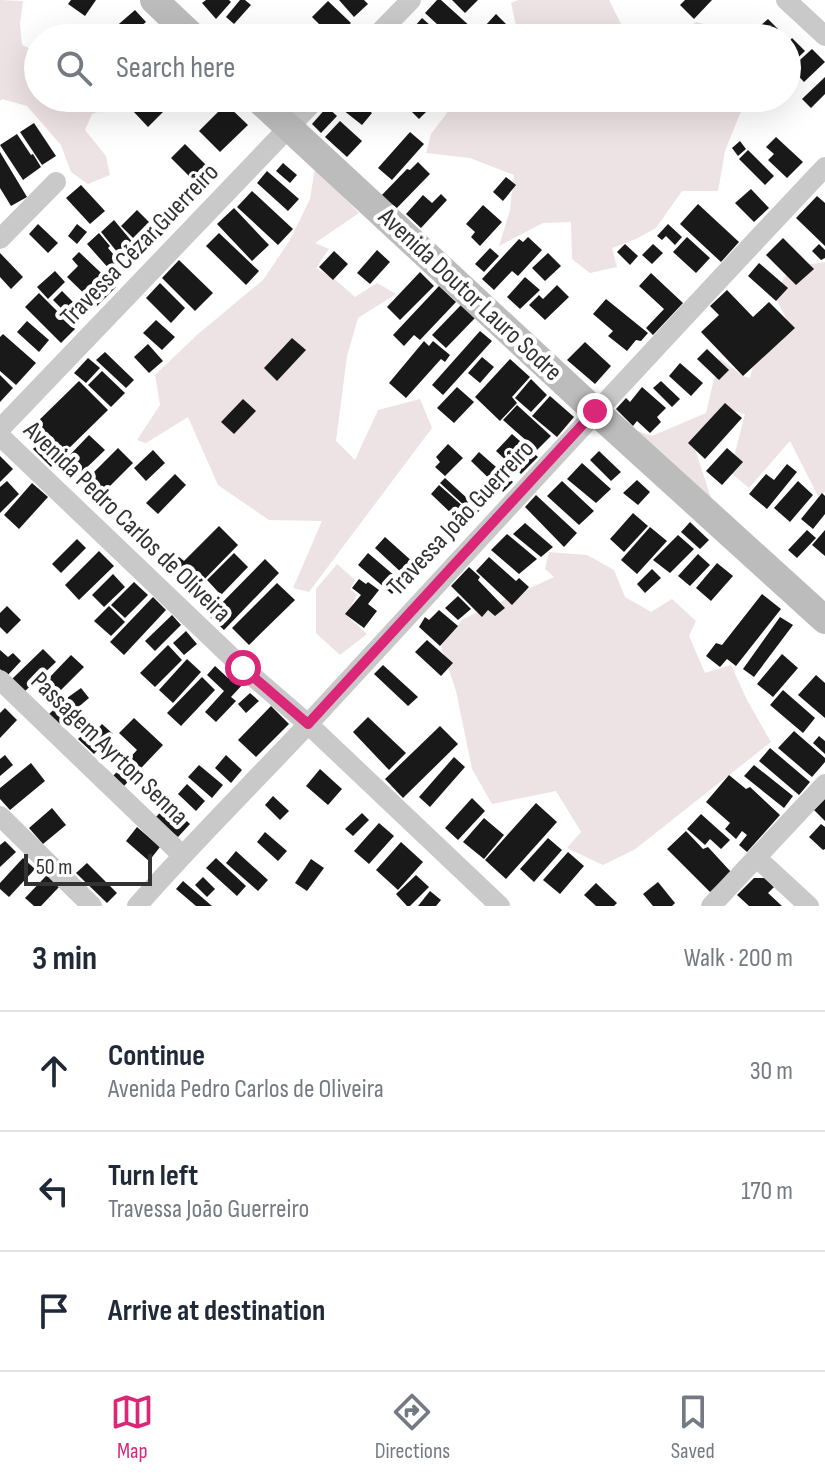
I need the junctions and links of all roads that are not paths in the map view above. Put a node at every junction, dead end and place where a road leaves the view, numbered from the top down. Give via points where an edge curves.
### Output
1 (154, 0) edge
2 (411, 0) edge
3 (786, 0) edge
4 (179, 24) edge
5 (388, 24) edge
6 (825, 36) edge
7 (272, 112) edge
8 (304, 112) edge
9 (289, 128) junction
10 (825, 167) edge
11 (56, 182) dead end
12 (0, 239) edge
13 (595, 411) junction
14 (0, 429) edge
15 (0, 436) edge
16 (825, 620) edge
17 (0, 680) edge
18 (308, 724) junction
19 (825, 784) edge
20 (0, 816) edge
21 (182, 855) junction
22 (757, 858) junction
23 (92, 906) edge
24 (137, 906) edge
25 (500, 906) edge
26 (711, 906) edge
27 (809, 906) edge

1 - 4 street
2 - 5 street
3 - 6 street
7 - 9 street, Avenida Doutor Lauro Sodre
8 - 9 street, Travessa Cézar Guerreiro
9 - 13 street, Avenida Doutor Lauro Sodre
9 - 14 street, Travessa Cézar Guerreiro
10 - 13 street, Travessa João Guerreiro
11 - 12 street
13 - 16 street, Avenida Doutor Lauro Sodre
13 - 18 street, Travessa João Guerreiro
15 - 18 street, Avenida Pedro Carlos de Oliveira
17 - 21 street, Passagem Ayrton Senna
18 - 21 street, Travessa João Guerreiro
18 - 25 street, Avenida Pedro Carlos de Oliveira
19 - 22 street
20 - 23 street
21 - 24 street, Travessa João Guerreiro
22 - 26 street
22 - 27 street

